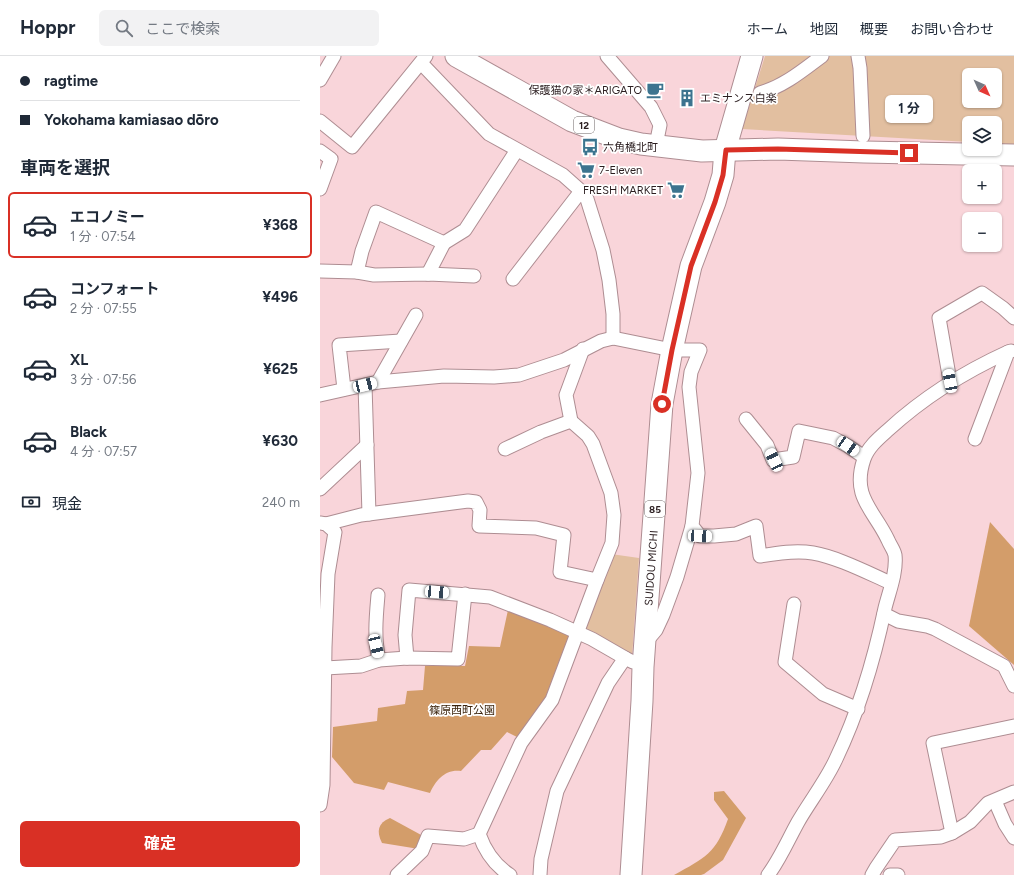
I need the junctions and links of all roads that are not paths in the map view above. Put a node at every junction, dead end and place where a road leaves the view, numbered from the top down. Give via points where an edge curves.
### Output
1 (334, 56) edge
2 (456, 56) edge
3 (607, 56) edge
4 (752, 56) edge
5 (822, 56) edge
6 (858, 56) edge
7 (424, 60) edge
8 (320, 80) edge
9 (760, 93) dead end
10 (320, 121) edge
11 (863, 136) dead end
12 (656, 146) junction
13 (517, 150) junction
14 (726, 150) junction
15 (320, 151) edge
16 (1014, 154) edge
17 (320, 189) edge
18 (588, 195) junction
19 (444, 243) junction
20 (320, 271) edge
21 (358, 272) junction
22 (428, 274) junction
23 (474, 276) dead end
24 (513, 279) dead end
25 (416, 315) dead end
26 (1014, 318) edge
27 (613, 338) junction
28 (401, 341) junction
29 (583, 349) junction
30 (672, 350) junction
31 (1011, 350) edge
32 (950, 381) junction
33 (378, 382) junction
34 (365, 385) junction
35 (344, 389) junction
36 (320, 395) edge
37 (746, 419) dead end
38 (571, 421) junction
39 (975, 439) dead end
40 (367, 444) junction
41 (505, 449) dead end
42 (864, 457) junction
43 (320, 489) edge
44 (369, 514) junction
45 (323, 523) edge
46 (692, 526) junction
47 (597, 580) junction
48 (891, 583) junction
49 (465, 594) junction
50 (378, 595) dead end
51 (794, 604) dead end
52 (884, 614) junction
53 (577, 632) junction
54 (645, 643) junction
55 (322, 646) edge
56 (407, 658) junction
57 (379, 660) junction
58 (634, 662) junction
59 (325, 668) junction
60 (1014, 686) edge
61 (858, 709) junction
62 (1014, 726) edge
63 (1014, 792) edge
64 (995, 800) junction
65 (320, 805) edge
66 (952, 833) junction
67 (479, 834) junction
68 (1014, 838) edge
69 (397, 875) edge
70 (510, 875) edge
71 (540, 875) edge
72 (631, 875) edge
73 (768, 875) edge
74 (872, 875) edge
75 (890, 875) edge
76 (898, 875) edge

1 - 8 street
2 - 12 main road, 12 via 572,120 619,139
3 - 12 street via 651,107 660,125
4 - 14 main road, 85
5 - 9 street via 794,78
6 - 11 street
7 - 10 street via 352,147
7 - 13 street via 489,134
12 - 14 main road, 12 via 702,151
13 - 18 street via 563,175
13 - 19 street via 465,230
14 - 16 main road, 12
14 - 30 main road, SUIDOU MICHI / 85 via 723,175 691,266
15 - 17 street via 331,159
18 - 24 street
18 - 27 street via 609,280
19 - 21 street via 376,212 362,251
19 - 22 street
20 - 21 street
21 - 22 street via 374,275
22 - 23 street
25 - 28 street
26 - 32 street via 982,292 939,318
27 - 29 street
27 - 30 street
28 - 33 street
28 - 35 street via 339,345
29 - 33 street via 564,360 519,375 444,376
29 - 38 street via 566,394
30 - 46 street via 700,350 691,372 689,387 698,473
30 - 54 main road, SUIDOU MICHI / 85 via 662,404
31 - 32 street
31 - 39 street
32 - 42 street via 903,416 876,441
33 - 34 street
34 - 35 street
34 - 40 street
35 - 36 street
37 - 42 street via 767,445 774,460 793,457 799,431 833,438
38 - 41 street
38 - 47 street via 593,444 611,493 614,515 612,543
40 - 43 street
40 - 44 street
42 - 48 street via 860,487 864,500 895,554
44 - 45 street
44 - 47 street via 476,502 480,510 479,526 536,528 564,535 560,572
45 - 55 street via 335,532 328,574
46 - 48 street via 700,536 714,536 736,534 756,526 760,556 813,553
46 - 54 street via 663,616
47 - 53 street
48 - 52 street
49 - 53 street via 490,597
49 - 56 street via 458,660
49 - 56 street via 409,590 405,635
50 - 57 street via 375,631
51 - 61 street via 785,662 822,694
52 - 60 street via 898,621 935,629 992,659 1004,666
52 - 61 street
53 - 58 street
53 - 67 street via 552,700 521,743
54 - 58 main road, SUIDOU MICHI / 85
55 - 59 street
56 - 57 street
57 - 59 street via 361,666
58 - 71 street via 608,683 557,791 541,859
58 - 72 main road, SUIDOU MICHI / 85 via 642,701
59 - 65 street via 323,785
61 - 73 street via 836,761
62 - 66 street via 933,743
63 - 64 street
64 - 66 street via 988,803 970,822
64 - 68 street
66 - 74 street via 941,837 895,840
67 - 69 street via 464,838 428,836 422,851
67 - 70 street via 483,847 495,863
75 - 76 street

